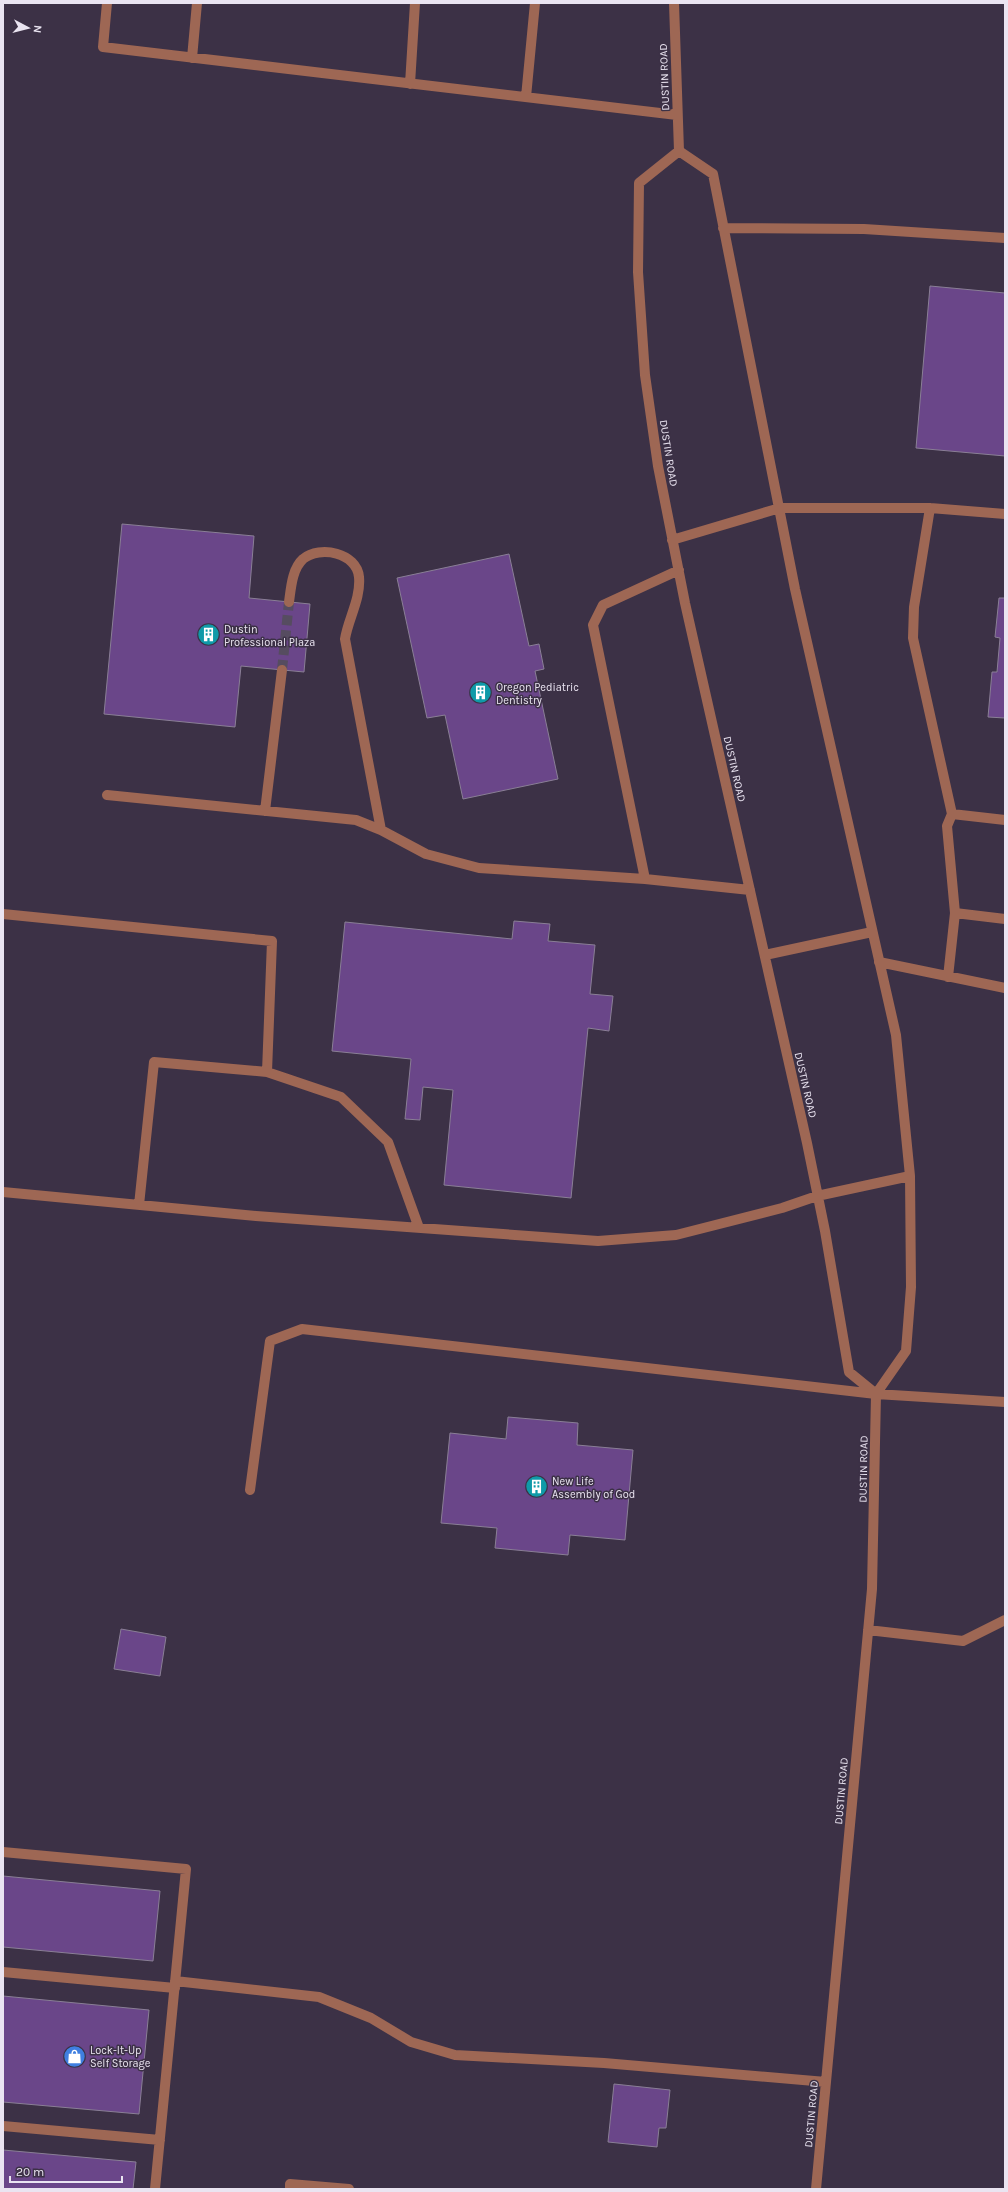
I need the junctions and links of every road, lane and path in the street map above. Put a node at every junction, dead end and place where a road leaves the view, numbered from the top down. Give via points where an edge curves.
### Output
1 (107, 3) edge
2 (197, 3) edge
3 (415, 3) edge
4 (535, 3) edge
5 (674, 3) edge
6 (192, 58) junction
7 (410, 84) junction
8 (526, 97) junction
9 (677, 115) junction
10 (679, 151) junction
11 (723, 228) junction
12 (1005, 238) edge
13 (780, 508) junction
14 (930, 508) junction
15 (1005, 514) edge
16 (672, 540) junction
17 (679, 570) junction
18 (289, 602) tunnel mouth
19 (282, 670) tunnel mouth
20 (107, 796) dead end
21 (265, 811) junction
22 (952, 814) junction
23 (1005, 820) edge
24 (381, 830) junction
25 (645, 879) junction
26 (750, 890) junction
27 (955, 913) junction
28 (3, 914) edge
29 (1005, 919) edge
30 (872, 932) junction
31 (765, 955) junction
32 (879, 962) junction
33 (948, 977) junction
34 (1005, 988) edge
35 (267, 1072) junction
36 (910, 1176) junction
37 (3, 1192) edge
38 (817, 1196) junction
39 (139, 1205) junction
40 (420, 1228) junction
41 (876, 1394) junction
42 (1005, 1402) edge
43 (250, 1490) dead end
44 (1005, 1620) edge
45 (868, 1630) junction
46 (3, 1852) edge
47 (3, 1972) edge
48 (175, 1985) junction
49 (826, 2082) junction
50 (3, 2126) edge
51 (160, 2140) junction
52 (155, 2189) edge
53 (290, 2189) edge
54 (349, 2189) edge
55 (816, 2189) edge

1 - 6 street via 103,47
2 - 6 street
3 - 7 street
4 - 8 street
5 - 9 street, DUSTIN ROAD
6 - 7 street
7 - 8 street
8 - 9 street
9 - 10 street, DUSTIN ROAD
10 - 11 street via 713,174
10 - 16 street, DUSTIN ROAD via 639,183 638,272 645,375
11 - 12 street via 864,229
11 - 13 street
13 - 14 street
13 - 16 street
13 - 30 street via 795,589
14 - 15 street
14 - 22 street via 914,607 913,638
16 - 17 street, DUSTIN ROAD
17 - 25 street via 603,604 594,625
17 - 26 street, DUSTIN ROAD
18 - 24 street via 292,580 302,560 314,553 342,555 355,563 359,576 358,592 354,611 347,624 345,639
19 - 21 street
20 - 21 street
21 - 24 street via 356,820
22 - 23 street
22 - 27 street via 947,826
24 - 25 street via 426,854 479,868
25 - 26 street
26 - 31 street, DUSTIN ROAD
27 - 29 street
27 - 33 street
28 - 35 street via 272,941
30 - 31 street
30 - 32 street
31 - 38 street, DUSTIN ROAD
32 - 33 street
32 - 36 street via 896,1035
33 - 34 street
35 - 39 street via 154,1062
35 - 40 street via 341,1097 388,1142
36 - 38 street
36 - 41 street via 911,1287 906,1351
37 - 39 street
38 - 40 street via 782,1208 676,1235 598,1241
38 - 41 street, DUSTIN ROAD via 849,1372
39 - 40 street
41 - 42 street
41 - 43 street via 302,1330 270,1341
41 - 45 street, DUSTIN ROAD via 872,1589
44 - 45 street via 963,1641
45 - 49 street, DUSTIN ROAD
46 - 48 street via 186,1869
47 - 48 street
48 - 49 street via 319,1997 371,2018 411,2042 455,2055 604,2063
48 - 51 street
49 - 55 street, DUSTIN ROAD
50 - 51 street
51 - 52 street
53 - 54 street via 290,2184

